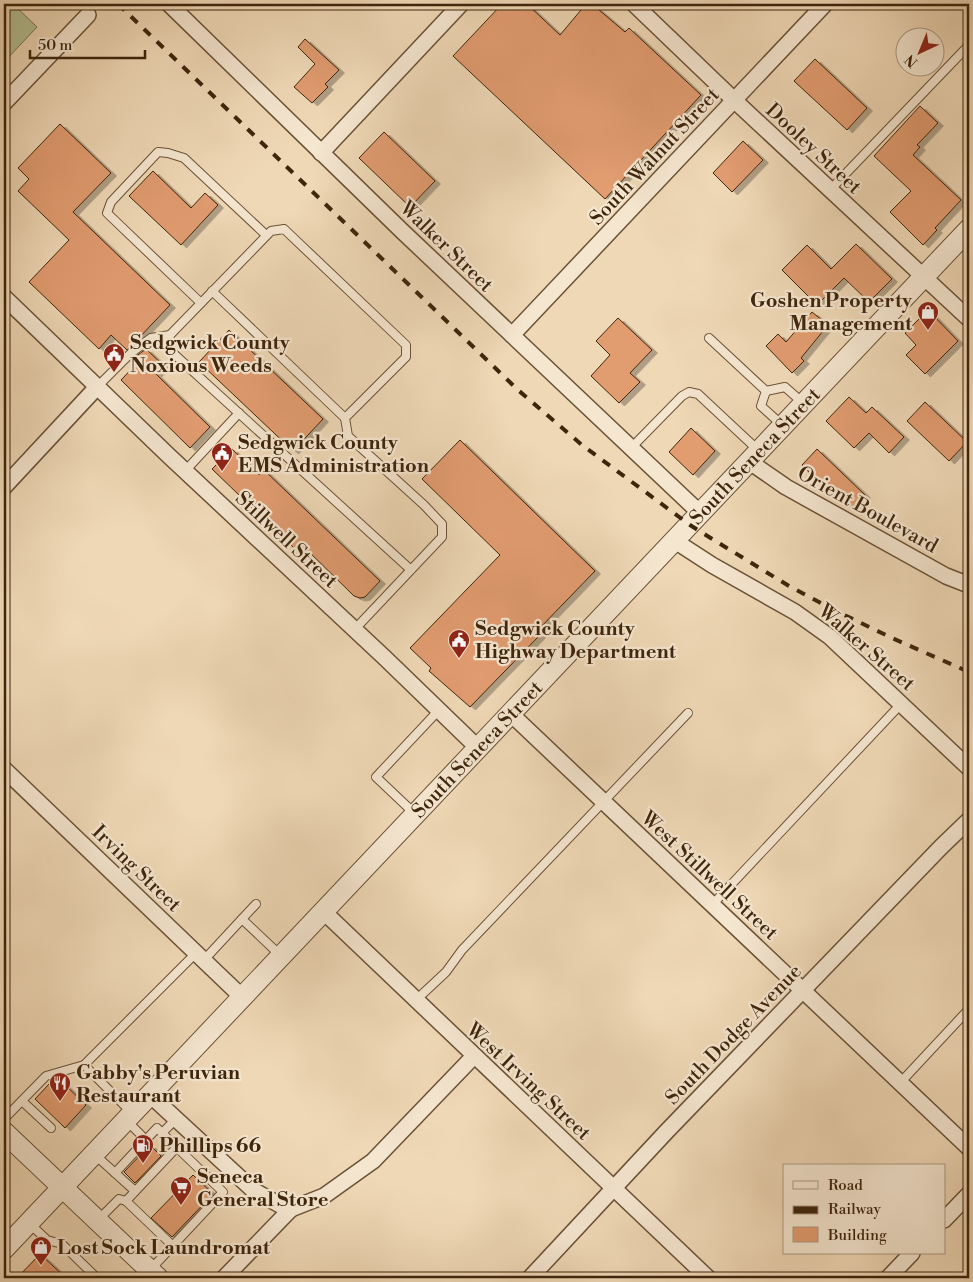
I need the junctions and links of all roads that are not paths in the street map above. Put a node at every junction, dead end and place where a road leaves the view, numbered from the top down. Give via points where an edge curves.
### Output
1 (168, 4) edge
2 (461, 4) edge
3 (825, 4) edge
4 (640, 6) edge
5 (88, 15) dead end
6 (969, 45) edge
7 (734, 100) junction
8 (4, 103) edge
9 (321, 153) junction
10 (830, 190) junction
11 (969, 229) edge
12 (266, 236) junction
13 (924, 277) junction
14 (212, 291) junction
15 (4, 298) edge
16 (201, 303) junction
17 (969, 319) edge
18 (170, 334) junction
19 (512, 335) junction
20 (709, 338) dead end
21 (97, 387) junction
22 (766, 391) junction
23 (804, 404) junction
24 (239, 413) junction
25 (345, 418) junction
26 (783, 427) junction
27 (631, 448) junction
28 (755, 457) junction
29 (185, 471) junction
30 (4, 487) edge
31 (700, 514) junction
32 (675, 541) junction
33 (411, 570) junction
34 (969, 585) edge
35 (354, 629) junction
36 (901, 704) junction
37 (439, 710) junction
38 (688, 713) dead end
39 (511, 714) junction
40 (478, 748) junction
41 (969, 768) edge
42 (4, 769) edge
43 (604, 802) junction
44 (415, 815) junction
45 (969, 820) edge
46 (256, 904) dead end
47 (712, 905) junction
48 (323, 911) junction
49 (242, 919) junction
50 (281, 956) junction
51 (200, 957) junction
52 (802, 990) junction
53 (242, 997) junction
54 (416, 1000) junction
55 (969, 1009) edge
56 (474, 1056) junction
57 (84, 1065) junction
58 (900, 1083) junction
59 (150, 1094) junction
60 (22, 1101) junction
61 (129, 1116) junction
62 (4, 1119) edge
63 (176, 1120) junction
64 (50, 1128) dead end
65 (4, 1132) edge
66 (162, 1134) junction
67 (146, 1140) junction
68 (177, 1147) junction
69 (969, 1148) edge
70 (94, 1153) junction
71 (115, 1173) junction
72 (62, 1188) junction
73 (614, 1188) junction
74 (135, 1191) junction
75 (969, 1194) edge
76 (126, 1201) junction
77 (291, 1210) junction
78 (946, 1218) edge
79 (98, 1220) junction
80 (29, 1222) junction
81 (173, 1246) junction
82 (4, 1249) edge
83 (911, 1254) edge
84 (154, 1274) edge
85 (98, 1278) edge
86 (224, 1278) edge
87 (530, 1278) edge
88 (708, 1278) edge
89 (888, 1278) edge

1 - 9 street, Walker Street
2 - 9 street
3 - 7 street, South Walnut Street
4 - 7 street, Dooley Street
5 - 8 street
6 - 10 lane
7 - 10 street, Dooley Street
7 - 19 street, South Walnut Street
9 - 19 street, Walker Street
10 - 13 street, Dooley Street
11 - 13 street, South Seneca Street
12 - 14 lane
12 - 16 lane via 184,158 158,152 110,202 107,213
12 - 25 lane via 271,230 284,229 406,345 406,357
13 - 17 street, Dooley Street
13 - 23 street, South Seneca Street
14 - 16 lane
14 - 25 lane
15 - 21 street, Stillwell Street
16 - 18 lane
18 - 21 lane via 151,338
18 - 24 lane via 168,343 174,354
19 - 27 street, Walker Street
20 - 22 lane
21 - 29 street, Stillwell Street
21 - 30 street
22 - 23 lane via 786,387
22 - 26 lane via 761,406
23 - 26 street, South Seneca Street
24 - 29 lane
24 - 33 lane
25 - 33 lane via 348,436 442,524 442,537
26 - 28 street, South Seneca Street
27 - 28 lane via 689,392 698,394
27 - 31 street, Walker Street
28 - 31 street, South Seneca Street
28 - 34 street, Orient Boulevard via 786,487 946,576
29 - 35 street, Stillwell Street
31 - 32 street, South Seneca Street
32 - 36 street, Walker Street via 823,632
32 - 39 street, South Seneca Street
33 - 35 lane
35 - 37 street, Stillwell Street
36 - 41 street, Walker Street
36 - 47 lane
37 - 40 street, Stillwell Street
37 - 44 lane via 376,777
38 - 43 lane
39 - 40 street, South Seneca Street
39 - 43 street, West Stillwell Street
40 - 44 street, South Seneca Street
42 - 51 street, Irving Street
43 - 47 street, West Stillwell Street
43 - 54 lane
44 - 48 street, South Seneca Street
45 - 52 street, South Dodge Avenue
46 - 49 lane
47 - 52 street, West Stillwell Street
48 - 50 street, South Seneca Street
48 - 54 street, West Irving Street
49 - 50 lane
49 - 51 lane
50 - 53 street, South Seneca Street
51 - 53 street, Irving Street
51 - 57 lane
52 - 58 street, West Stillwell Street
52 - 73 street, South Dodge Avenue
53 - 59 street, South Seneca Street
54 - 56 street, West Irving Street
55 - 58 lane
56 - 73 street, West Irving Street
56 - 77 street via 373,1161 324,1196
57 - 60 lane via 46,1076
57 - 61 lane
58 - 69 street, West Stillwell Street
59 - 61 street, South Seneca Street
59 - 63 street
60 - 62 lane
60 - 64 lane
61 - 67 lane
61 - 70 street, South Seneca Street
63 - 66 lane
63 - 77 street via 253,1190
65 - 72 street
66 - 67 lane via 157,1128
66 - 68 lane
67 - 71 lane
68 - 74 lane
68 - 81 lane via 223,1192
70 - 71 lane
70 - 72 street, South Seneca Street
71 - 74 lane
72 - 79 street
72 - 80 street, South Seneca Street
73 - 87 street, South Dodge Avenue
73 - 88 street, West Irving Street
74 - 76 lane
75 - 78 street
76 - 79 lane via 119,1199
76 - 81 lane
77 - 86 street
79 - 84 street
80 - 82 street, South Seneca Street
80 - 85 lane via 47,1240 62,1244
81 - 84 lane
83 - 89 street

